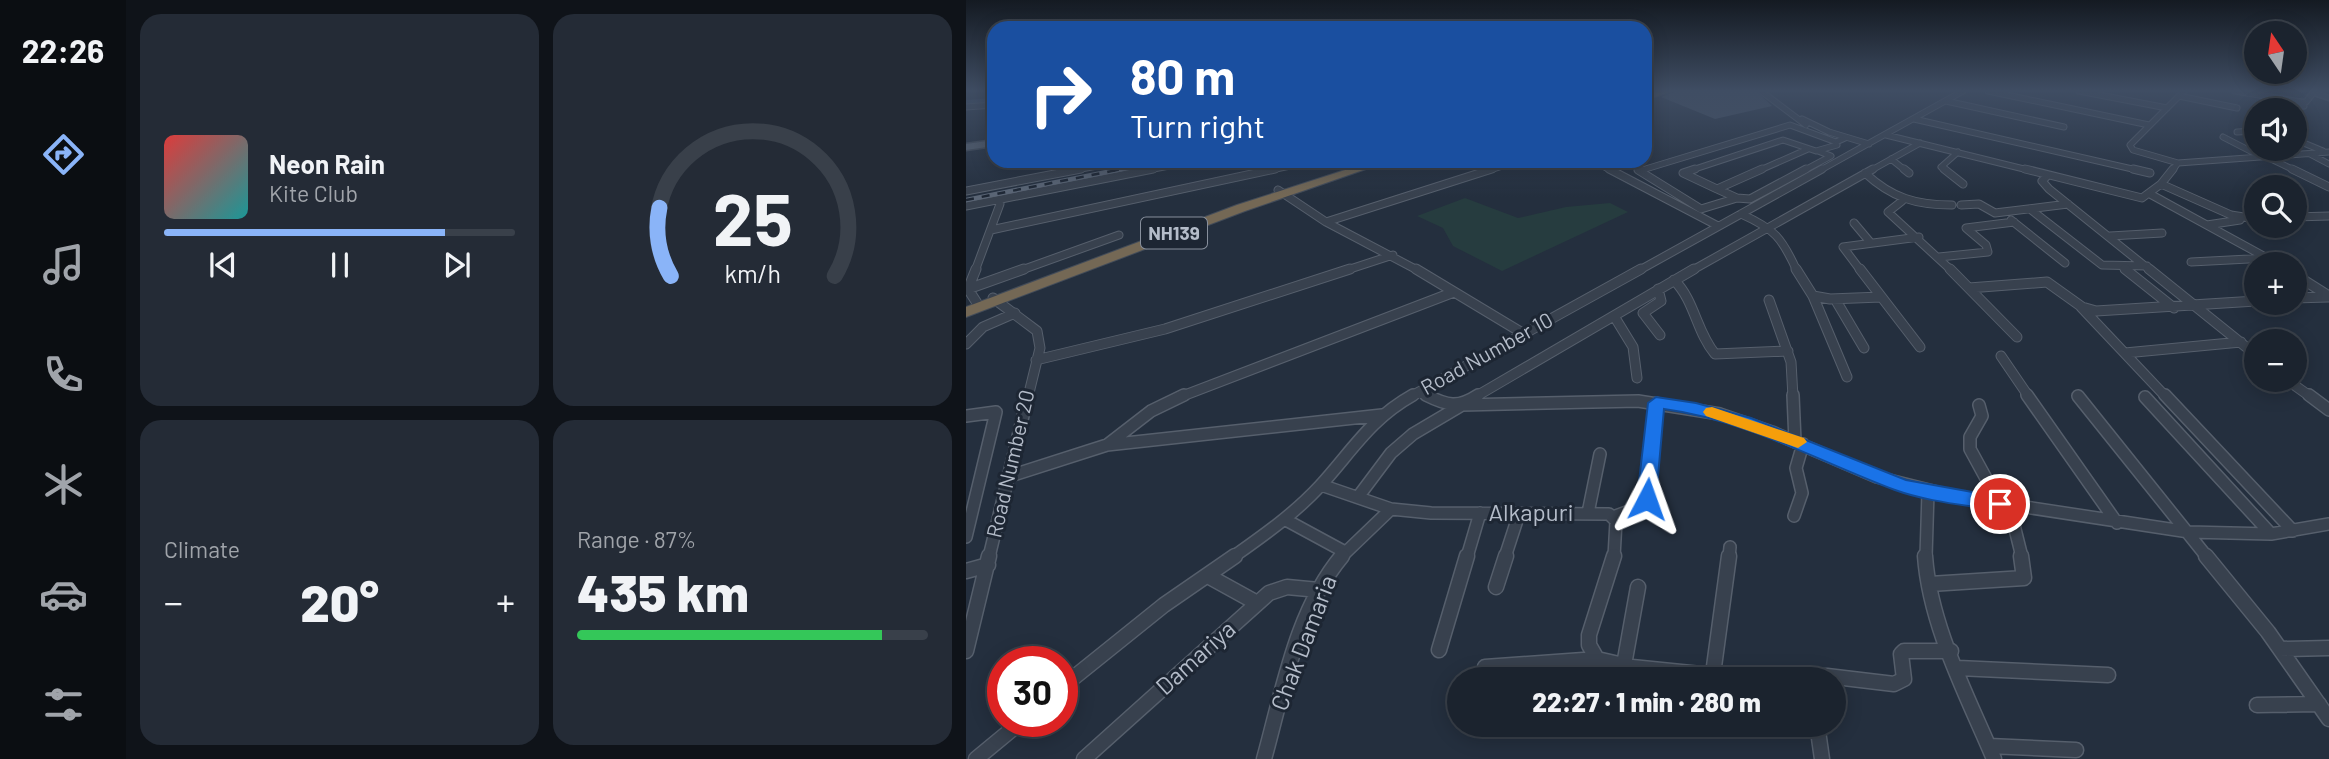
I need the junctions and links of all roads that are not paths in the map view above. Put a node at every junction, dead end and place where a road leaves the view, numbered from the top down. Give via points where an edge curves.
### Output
1 (1785, 126) edge
2 (1795, 126) edge
3 (1810, 126) edge
4 (1900, 126) edge
5 (1950, 126) edge
6 (2148, 126) edge
7 (1763, 132) junction
8 (2237, 132) dead end
9 (2244, 132) edge
10 (1886, 135) junction
11 (2223, 136) dead end
12 (1783, 139) junction
13 (1841, 140) junction
14 (987, 142) edge
15 (1920, 143) junction
16 (2307, 144) edge
17 (1867, 145) junction
18 (966, 146) edge
19 (2244, 146) edge
20 (1812, 150) junction
21 (1958, 152) junction
22 (2307, 153) edge
23 (2310, 153) junction
24 (2328, 153) edge
25 (2244, 158) edge
26 (1891, 159) junction
27 (2274, 161) edge
28 (2178, 163) junction
29 (2329, 164) edge
30 (1652, 166) edge
31 (1086, 168) edge
32 (1159, 168) edge
33 (1280, 168) edge
34 (1351, 168) edge
35 (1361, 168) edge
36 (1496, 168) edge
37 (1607, 168) edge
38 (1645, 168) edge
39 (1865, 173) junction
40 (1909, 173) dead end
41 (2151, 173) dead end
42 (2048, 174) junction
43 (1964, 184) dead end
44 (2161, 184) junction
45 (2329, 187) edge
46 (1717, 189) junction
47 (966, 191) edge
48 (1280, 192) junction
49 (2150, 194) junction
50 (1737, 198) junction
51 (1902, 201) junction
52 (1000, 204) dead end
53 (2068, 204) junction
54 (1952, 205) dead end
55 (1961, 205) dead end
56 (966, 206) edge
57 (2030, 209) junction
58 (2003, 213) junction
59 (1741, 214) junction
60 (2329, 216) edge
61 (2307, 217) edge
62 (2244, 218) edge
63 (2244, 220) edge
64 (1326, 222) junction
65 (2014, 222) junction
66 (1854, 223) dead end
67 (2207, 225) junction
68 (1718, 226) junction
69 (1770, 227) junction
70 (991, 230) junction
71 (2162, 233) dead end
72 (1119, 235) dead end
73 (2110, 236) junction
74 (1919, 237) junction
75 (1870, 242) junction
76 (2257, 252) edge
77 (1392, 255) junction
78 (1938, 257) junction
79 (2244, 259) edge
80 (2191, 262) dead end
81 (2066, 263) dead end
82 (2148, 266) junction
83 (2122, 267) junction
84 (1674, 280) junction
85 (2307, 283) edge
86 (1969, 288) junction
87 (968, 289) junction
88 (1658, 289) junction
89 (1454, 292) junction
90 (1812, 296) junction
91 (1881, 297) junction
92 (2329, 297) edge
93 (2307, 298) edge
94 (996, 299) junction
95 (1835, 299) junction
96 (1769, 300) dead end
97 (2244, 302) edge
98 (2199, 306) junction
99 (970, 307) edge
100 (2081, 307) junction
101 (2174, 308) junction
102 (1015, 313) junction
103 (1614, 316) junction
104 (1524, 334) junction
105 (1660, 335) dead end
106 (2017, 337) dead end
107 (2241, 342) junction
108 (966, 344) edge
109 (2244, 345) edge
110 (1920, 347) dead end
111 (1864, 348) dead end
112 (1788, 351) junction
113 (2125, 353) junction
114 (2001, 356) dead end
115 (1036, 360) junction
116 (1847, 377) dead end
117 (1637, 378) dead end
118 (1419, 392) junction
119 (2304, 392) edge
120 (2078, 396) dead end
121 (2145, 397) dead end
122 (1656, 403) junction
123 (1462, 405) junction
124 (1979, 405) dead end
125 (2329, 410) edge
126 (1382, 415) junction
127 (966, 416) edge
128 (1799, 443) junction
129 (1107, 445) junction
130 (1600, 454) dead end
131 (1007, 477) junction
132 (1321, 485) junction
133 (1928, 492) junction
134 (1358, 497) junction
135 (2004, 505) junction
136 (1391, 509) junction
137 (1479, 513) junction
138 (1588, 513) junction
139 (1519, 514) junction
140 (1794, 516) dead end
141 (1613, 517) junction
142 (1286, 520) junction
143 (2117, 523) junction
144 (2329, 524) edge
145 (2293, 531) junction
146 (2189, 532) junction
147 (2271, 534) junction
148 (966, 537) edge
149 (1730, 547) dead end
150 (1346, 552) junction
151 (988, 565) junction
152 (966, 571) edge
153 (1208, 576) junction
154 (1930, 584) junction
155 (1496, 587) dead end
156 (1638, 587) dead end
157 (1320, 590) junction
158 (1256, 603) junction
159 (2329, 648) edge
160 (2280, 649) junction
161 (1439, 650) dead end
162 (966, 651) edge
163 (1951, 651) junction
164 (1597, 659) junction
165 (1624, 665) junction
166 (1485, 667) dead end
167 (1643, 667) edge
168 (1709, 667) edge
169 (1958, 668) junction
170 (1078, 674) edge
171 (2108, 675) dead end
172 (1846, 680) edge
173 (2319, 704) junction
174 (2257, 705) dead end
175 (2329, 719) edge
176 (1003, 737) edge
177 (1819, 737) edge
178 (2077, 750) dead end
179 (1991, 753) edge
180 (976, 759) edge
181 (1084, 759) edge
182 (1264, 759) edge
183 (1822, 759) edge

1 - 7 street
2 - 13 street
3 - 13 street
4 - 10 street, Road Number 10
5 - 41 street
6 - 28 street via 2130,148
7 - 12 street
7 - 30 street
8 - 9 street
10 - 15 street
10 - 17 street, Road Number 10
11 - 19 street
12 - 20 street
12 - 46 street via 1683,173
13 - 17 street
13 - 20 street
14 - 18 main road
15 - 21 street
15 - 26 street
16 - 24 street
17 - 59 street, Road Number 10
20 - 46 street
20 - 50 street via 1830,156 1750,199
21 - 42 street
21 - 43 street via 1941,166
22 - 23 street
23 - 24 street
23 - 29 street
25 - 28 street
26 - 39 street
26 - 40 street
27 - 45 street
28 - 44 street
31 - 47 street
32 - 56 street
33 - 70 street
34 - 48 highway, NH139
35 - 48 highway, NH139
36 - 64 street
37 - 68 street
38 - 50 street via 1638,170 1702,209
39 - 51 street
39 - 69 street
42 - 49 street via 2134,197
42 - 53 street via 2042,181
44 - 49 street
44 - 62 street
46 - 50 street
48 - 64 street
48 - 94 highway, NH139
49 - 67 street
51 - 54 street
51 - 74 street via 1888,212
52 - 70 street
53 - 57 street
53 - 73 street
55 - 58 street via 1979,204 1992,213
57 - 58 street
57 - 83 street via 2099,263
58 - 65 street
59 - 68 street, Road Number 10
59 - 69 street
60 - 61 street
63 - 67 street
64 - 77 street
65 - 78 street via 1966,228 1989,252
65 - 81 street
66 - 75 street
67 - 76 street
68 - 104 street, Road Number 10
69 - 84 street
69 - 90 street via 1782,238
70 - 87 street
71 - 73 street
72 - 87 street
73 - 82 street
74 - 75 street
74 - 78 street
75 - 91 street via 1843,247
77 - 89 street
77 - 115 street via 1147,335
78 - 86 street
79 - 80 street
82 - 83 street
82 - 98 street
83 - 101 street
84 - 88 street
84 - 112 street via 1689,295 1716,354
85 - 92 street
86 - 100 street via 2047,282
86 - 106 street
87 - 99 street
88 - 103 street
88 - 105 street via 1661,301 1643,313
89 - 104 street
89 - 129 street via 1195,390 1151,411
90 - 95 street
90 - 116 street
91 - 95 street
91 - 110 street
92 - 93 street
94 - 99 highway, NH139
94 - 102 street, Road Number 20
95 - 111 street
96 - 112 street
97 - 98 street
98 - 101 street
98 - 107 street
100 - 101 street via 2096,311
100 - 113 street
102 - 108 street via 983,327
102 - 115 street, Road Number 20 via 1037,331
103 - 117 street via 1636,356
103 - 123 street
104 - 118 street, Road Number 10
107 - 109 street
107 - 113 street
112 - 128 street
113 - 145 street
114 - 143 street
115 - 131 street, Road Number 20
118 - 123 street
118 - 126 street, Road Number 10
119 - 125 street
120 - 146 street
121 - 147 street
122 - 123 street
122 - 128 street via 1720,414
122 - 141 street via 1645,505
123 - 134 street via 1391,453
124 - 135 street via 1982,416 1970,437 1970,449
126 - 129 street
126 - 132 street, Road Number 10
127 - 148 street via 996,412
128 - 133 street via 1877,477
128 - 140 street via 1796,468 1802,492
129 - 131 street
130 - 138 street
131 - 151 street, Road Number 20
132 - 134 street, Alkapuri
132 - 142 street, Road Number 10
133 - 135 street
133 - 154 street via 1925,555
134 - 136 street, Alkapuri
135 - 143 street
135 - 154 street via 2022,553 2024,579
136 - 137 street, Alkapuri
136 - 150 street, Chak Damaria
137 - 139 street, Alkapuri
137 - 161 street
138 - 139 street, Alkapuri
138 - 141 street, Alkapuri
139 - 155 street
141 - 164 street via 1617,527 1614,559 1589,635
142 - 150 street
142 - 153 street, Road Number 10
143 - 146 street
144 - 145 street
145 - 147 street
146 - 147 street
146 - 160 street
149 - 168 street
150 - 157 street, Chak Damaria
151 - 152 street
151 - 162 street, Road Number 20
153 - 158 street
153 - 170 street, Road Number 10
154 - 163 street
156 - 165 street
157 - 158 street, Damariya via 1276,589
157 - 182 street, Chak Damaria
158 - 181 street, Damariya
159 - 160 street
160 - 173 street
163 - 169 street
163 - 172 street via 1904,651 1904,679 1894,684
164 - 165 street
164 - 166 street
165 - 167 street
169 - 171 street
169 - 179 street
173 - 174 street
173 - 175 street
176 - 180 street
177 - 183 street
178 - 179 street

